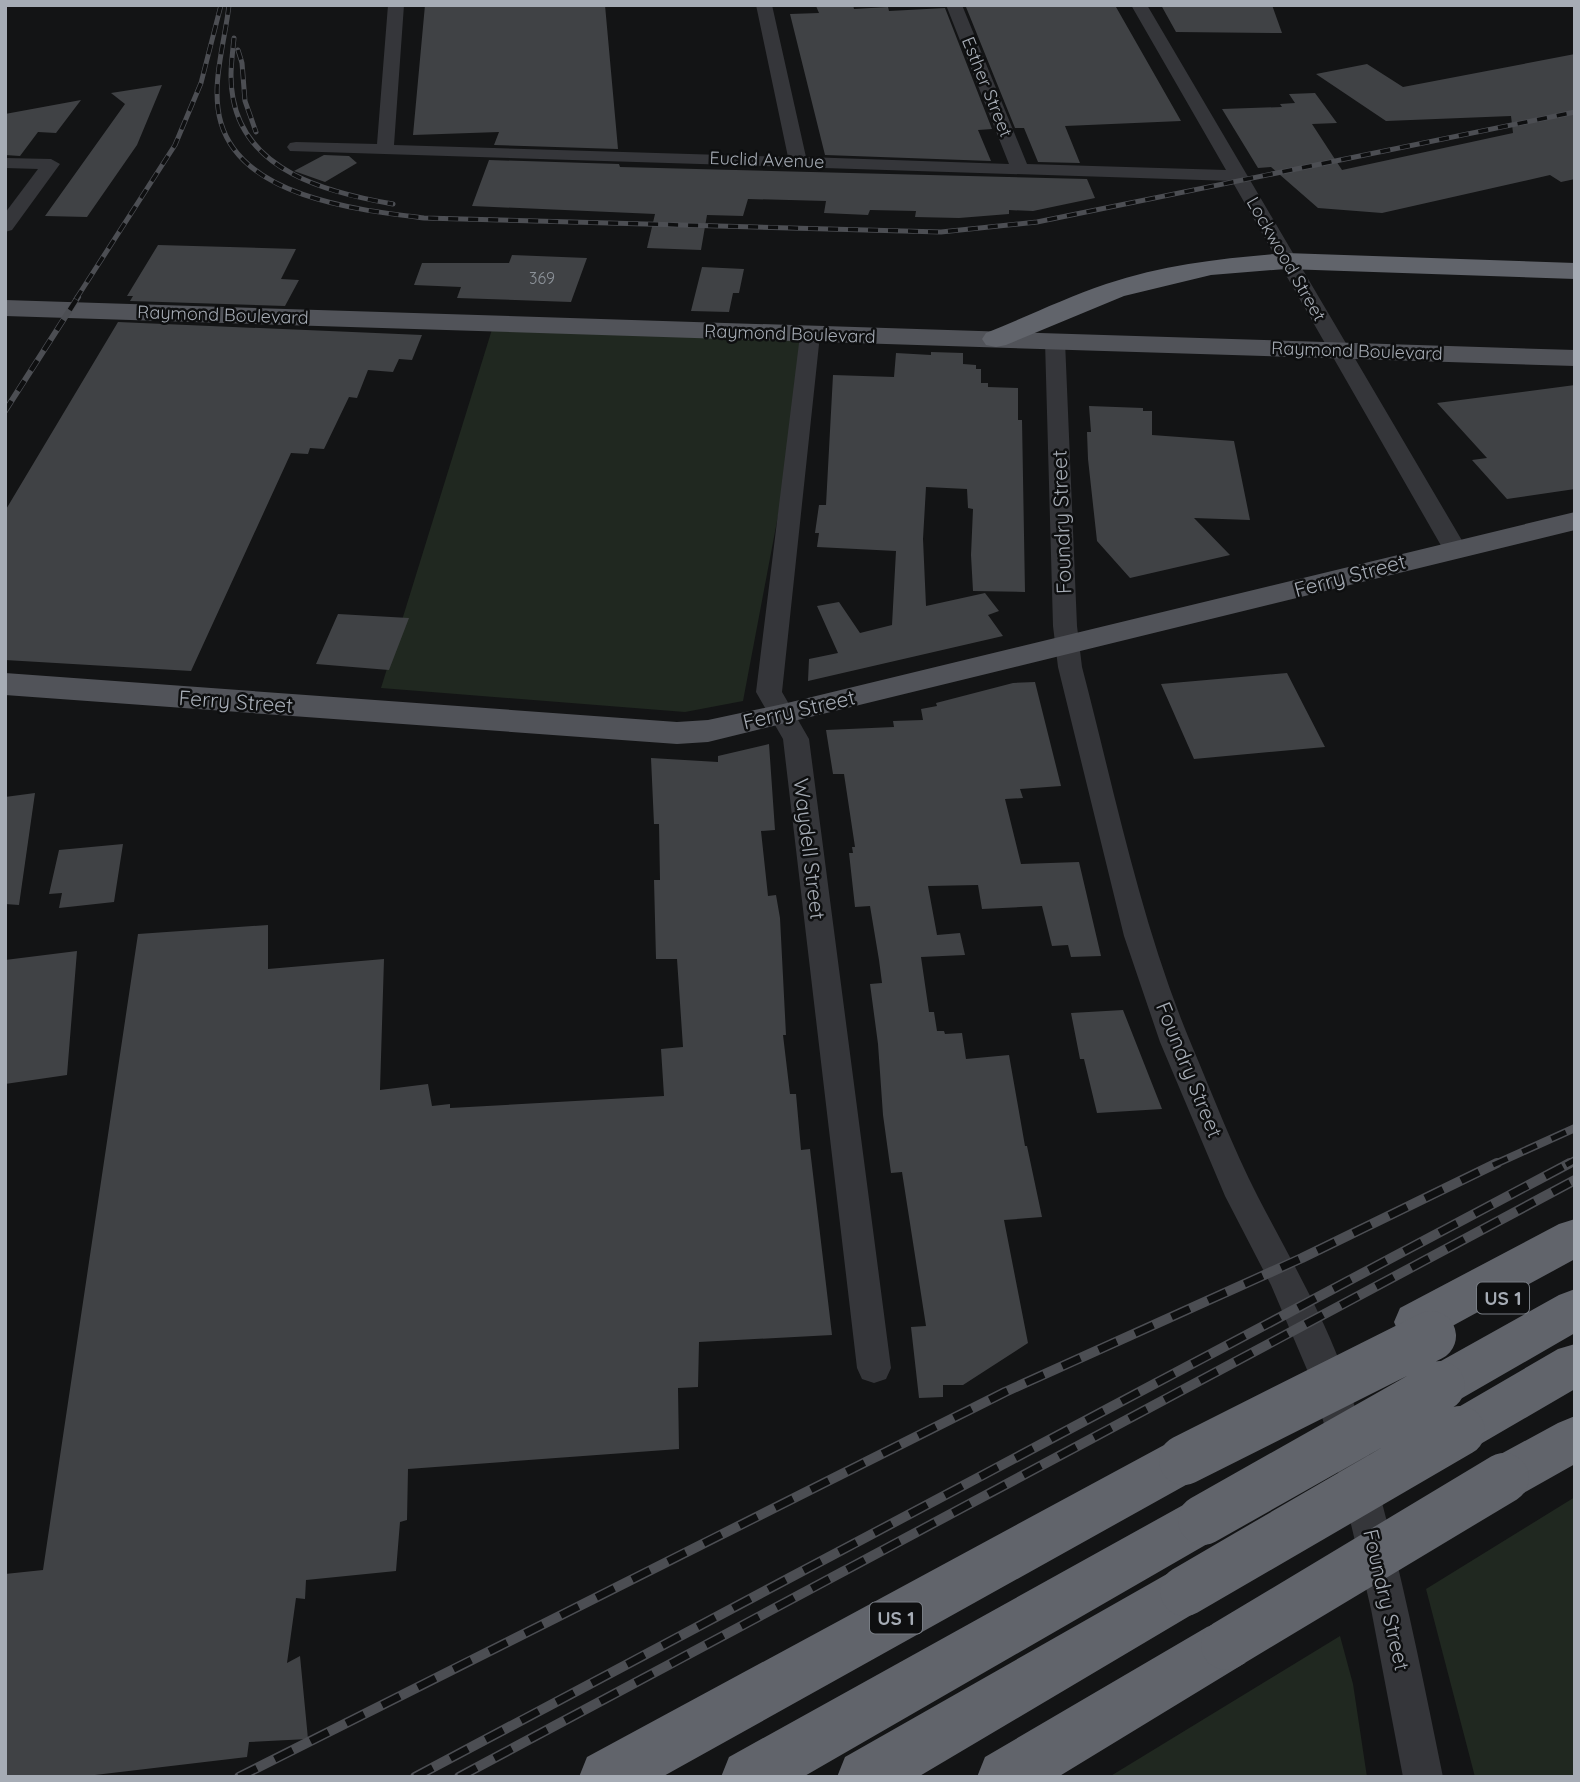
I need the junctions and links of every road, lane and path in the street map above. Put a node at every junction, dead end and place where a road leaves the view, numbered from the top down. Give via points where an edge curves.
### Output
1 (396, 5) edge
2 (764, 5) edge
3 (954, 5) edge
4 (1139, 5) edge
5 (296, 147) dead end
6 (385, 150) junction
7 (798, 161) junction
8 (5, 163) edge
9 (1020, 169) junction
10 (1238, 176) junction
11 (5, 226) edge
12 (1286, 261) junction
13 (1575, 271) edge
14 (5, 308) edge
15 (810, 335) junction
16 (996, 339) junction
17 (1055, 341) junction
18 (1339, 351) junction
19 (1575, 358) edge
20 (1575, 521) edge
21 (1455, 549) junction
22 (1069, 644) junction
23 (5, 684) edge
24 (783, 715) junction
25 (1575, 1237) edge
26 (1575, 1260) edge
27 (1575, 1309) edge
28 (1424, 1329) junction
29 (1575, 1364) edge
30 (874, 1368) dead end
31 (1575, 1438) edge
32 (1226, 1645) junction
33 (607, 1777) edge
34 (749, 1777) edge
35 (865, 1777) edge
36 (1005, 1777) edge
37 (1052, 1777) edge
38 (1423, 1777) edge

1 - 6 street
2 - 7 street
3 - 9 street, Esther Street
4 - 10 street, Lockwood Street
5 - 6 street, Euclid Avenue
6 - 7 street, Euclid Avenue
7 - 9 street, Euclid Avenue
8 - 11 street via 51,164
9 - 10 street, Euclid Avenue
10 - 12 street, Lockwood Street
12 - 13 highway
12 - 16 highway via 1211,267 1148,280
12 - 18 street, Lockwood Street
14 - 15 main road, Raymond Boulevard
15 - 16 main road, Raymond Boulevard
15 - 24 street, Waydell Street via 769,692
16 - 17 main road, Raymond Boulevard
17 - 18 main road, Raymond Boulevard
17 - 22 street, Foundry Street
18 - 19 main road, Raymond Boulevard
18 - 21 street, Lockwood Street
20 - 21 main road, Ferry Street
21 - 22 main road, Ferry Street
22 - 24 main road, Ferry Street
22 - 38 street, Foundry Street via 1070,667 1138,936 1175,1042 1241,1196 1287,1283 1328,1379 1390,1609
23 - 24 main road, Ferry Street via 677,733
24 - 30 street, Waydell Street via 796,739
25 - 28 highway
26 - 28 highway, US 1
27 - 34 highway, bridge
28 - 33 highway, US 1, bridge
29 - 35 highway, bridge
31 - 32 highway, bridge
32 - 36 highway
32 - 37 highway

